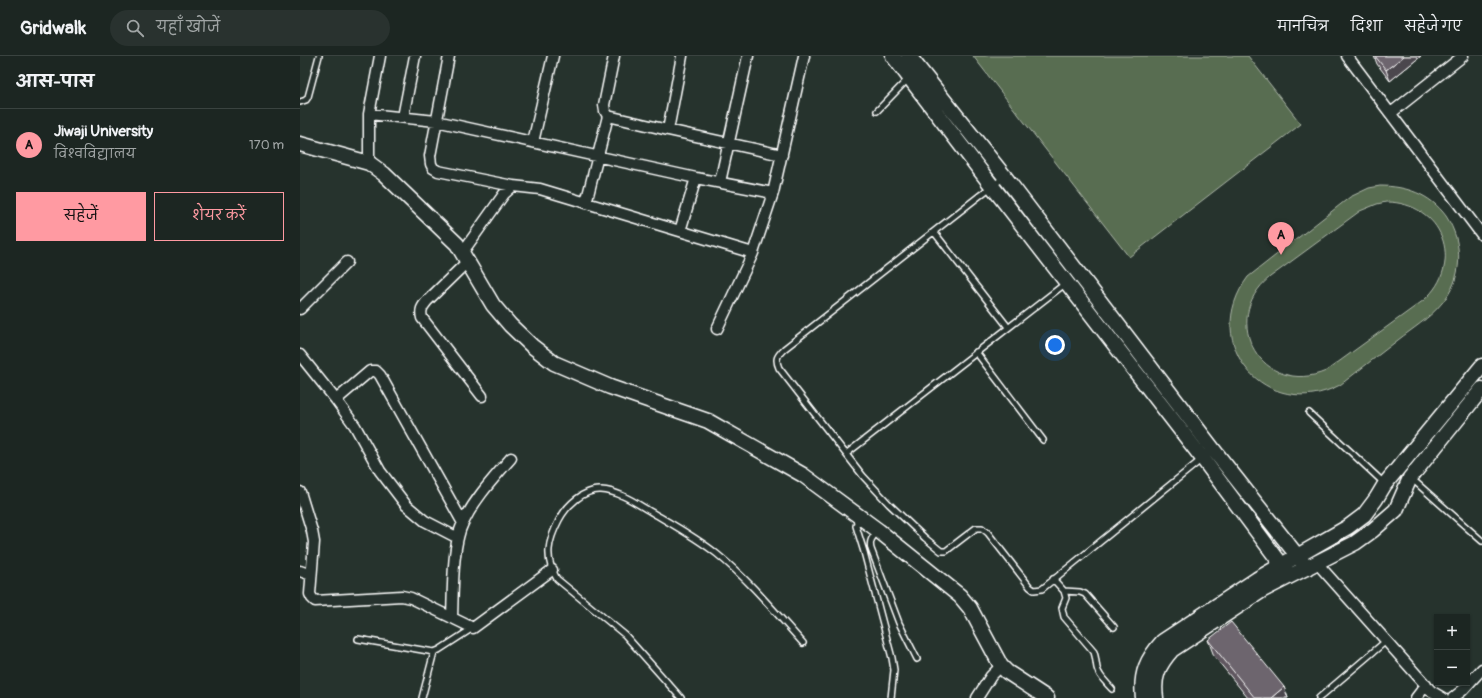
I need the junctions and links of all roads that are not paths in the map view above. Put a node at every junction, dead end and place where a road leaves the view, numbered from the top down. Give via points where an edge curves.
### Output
1 (319, 56) edge
2 (380, 56) edge
3 (415, 56) edge
4 (449, 56) edge
5 (553, 56) edge
6 (614, 56) edge
7 (682, 56) edge
8 (748, 56) edge
9 (804, 56) edge
10 (893, 56) edge
11 (909, 56) edge
12 (1347, 56) edge
13 (1463, 56) edge
14 (914, 73) junction
15 (300, 102) edge
16 (877, 111) dead end
17 (1391, 113) junction
18 (369, 114) junction
19 (608, 116) junction
20 (403, 118) junction
21 (436, 121) junction
22 (668, 130) junction
23 (533, 142) junction
24 (300, 144) edge
25 (728, 144) junction
26 (782, 155) junction
27 (597, 156) junction
28 (369, 163) junction
29 (1005, 177) junction
30 (696, 178) junction
31 (720, 182) junction
32 (513, 186) junction
33 (992, 186) junction
34 (774, 193) junction
35 (586, 203) junction
36 (680, 231) junction
37 (934, 232) junction
38 (1482, 235) edge
39 (753, 253) junction
40 (465, 257) junction
41 (347, 262) dead end
42 (1079, 273) junction
43 (1067, 282) junction
44 (300, 309) edge
45 (1008, 327) junction
46 (717, 329) dead end
47 (976, 352) junction
48 (300, 355) edge
49 (1482, 366) edge
50 (1482, 389) edge
51 (482, 396) dead end
52 (336, 400) junction
53 (1309, 413) dead end
54 (1043, 440) dead end
55 (846, 454) junction
56 (1209, 454) junction
57 (511, 458) dead end
58 (1410, 478) junction
59 (1385, 484) junction
60 (300, 492) edge
61 (861, 518) junction
62 (463, 523) junction
63 (879, 531) junction
64 (458, 538) junction
65 (1482, 541) edge
66 (1298, 556) junction
67 (1312, 565) junction
68 (552, 570) junction
69 (300, 571) edge
70 (1286, 571) junction
71 (311, 575) junction
72 (1053, 580) junction
73 (1064, 591) junction
74 (452, 618) junction
75 (1114, 627) dead end
76 (473, 628) junction
77 (358, 639) dead end
78 (1386, 641) junction
79 (803, 643) dead end
80 (434, 652) junction
81 (917, 659) dead end
82 (1001, 666) junction
83 (1482, 669) edge
84 (1426, 685) junction
85 (1112, 690) dead end
86 (422, 698) edge
87 (681, 698) edge
88 (891, 698) edge
89 (977, 698) edge
90 (1046, 698) edge
91 (1143, 698) edge
92 (1156, 698) edge
93 (1319, 698) edge
94 (1416, 698) edge
95 (1443, 698) edge
96 (1453, 698) edge

1 - 15 lane via 308,97
2 - 18 street
3 - 20 street
4 - 21 street
5 - 23 street
6 - 19 street via 604,105
7 - 22 street
8 - 25 street
9 - 26 street
10 - 14 main road
11 - 14 main road
12 - 17 street
13 - 17 street
14 - 16 lane
14 - 29 main road
14 - 33 main road
17 - 38 street
18 - 20 street
18 - 28 street
19 - 22 street
19 - 27 street
20 - 21 street
21 - 23 street
21 - 32 street via 430,156 433,168
22 - 25 street
23 - 27 street
24 - 28 main road
25 - 26 street
25 - 31 street
26 - 34 street
27 - 30 street
27 - 35 street
28 - 40 main road via 396,184 457,244
29 - 33 lane
29 - 42 main road
30 - 31 street
30 - 36 street
31 - 34 street
32 - 35 street via 540,189
32 - 40 street via 504,194
33 - 37 lane
33 - 43 main road
34 - 39 street
35 - 36 street
36 - 39 street
37 - 45 lane
37 - 55 lane via 777,356 778,368
39 - 46 street
40 - 51 street via 420,312
40 - 61 main road via 492,305 510,325 554,363 610,387 708,421 803,475
41 - 44 street
42 - 43 lane
42 - 56 main road
43 - 45 lane
43 - 56 main road
45 - 47 lane
47 - 54 lane
47 - 55 lane
48 - 52 street
49 - 59 main road
50 - 58 main road
52 - 62 street via 370,371 376,371
52 - 64 street via 355,426 380,471 406,505 425,521
53 - 59 lane
55 - 72 lane via 889,504 941,551 946,551 976,528 982,528 1034,590 1042,589
56 - 66 main road
56 - 70 main road
56 - 72 lane
57 - 62 street via 485,488
58 - 65 lane
58 - 67 main road via 1396,510 1355,544
59 - 66 main road via 1364,515
60 - 71 street via 314,542
61 - 63 main road
61 - 88 lane via 856,522 856,526 894,670
62 - 64 street
63 - 81 lane via 871,539 871,549 899,623
63 - 82 main road via 960,596 974,614
64 - 74 street
66 - 67 main road
66 - 70 main road
67 - 70 main road
67 - 78 street
68 - 76 street
68 - 79 lane via 549,542 561,515 581,495 601,490 617,493 634,501 717,554
68 - 87 lane via 557,579 625,635
69 - 71 street
70 - 91 main road via 1257,579 1164,640 1151,654 1144,671
70 - 92 main road via 1263,590 1172,650 1162,661 1156,674
71 - 74 street via 310,594 315,601 402,596
72 - 73 lane
73 - 75 lane via 1085,594
73 - 85 lane via 1064,618 1094,652 1100,676
74 - 76 street
76 - 80 lane
77 - 80 lane
78 - 84 street
78 - 93 lane
80 - 86 lane
82 - 89 street
82 - 90 main road
83 - 96 street
84 - 94 street
84 - 95 street

